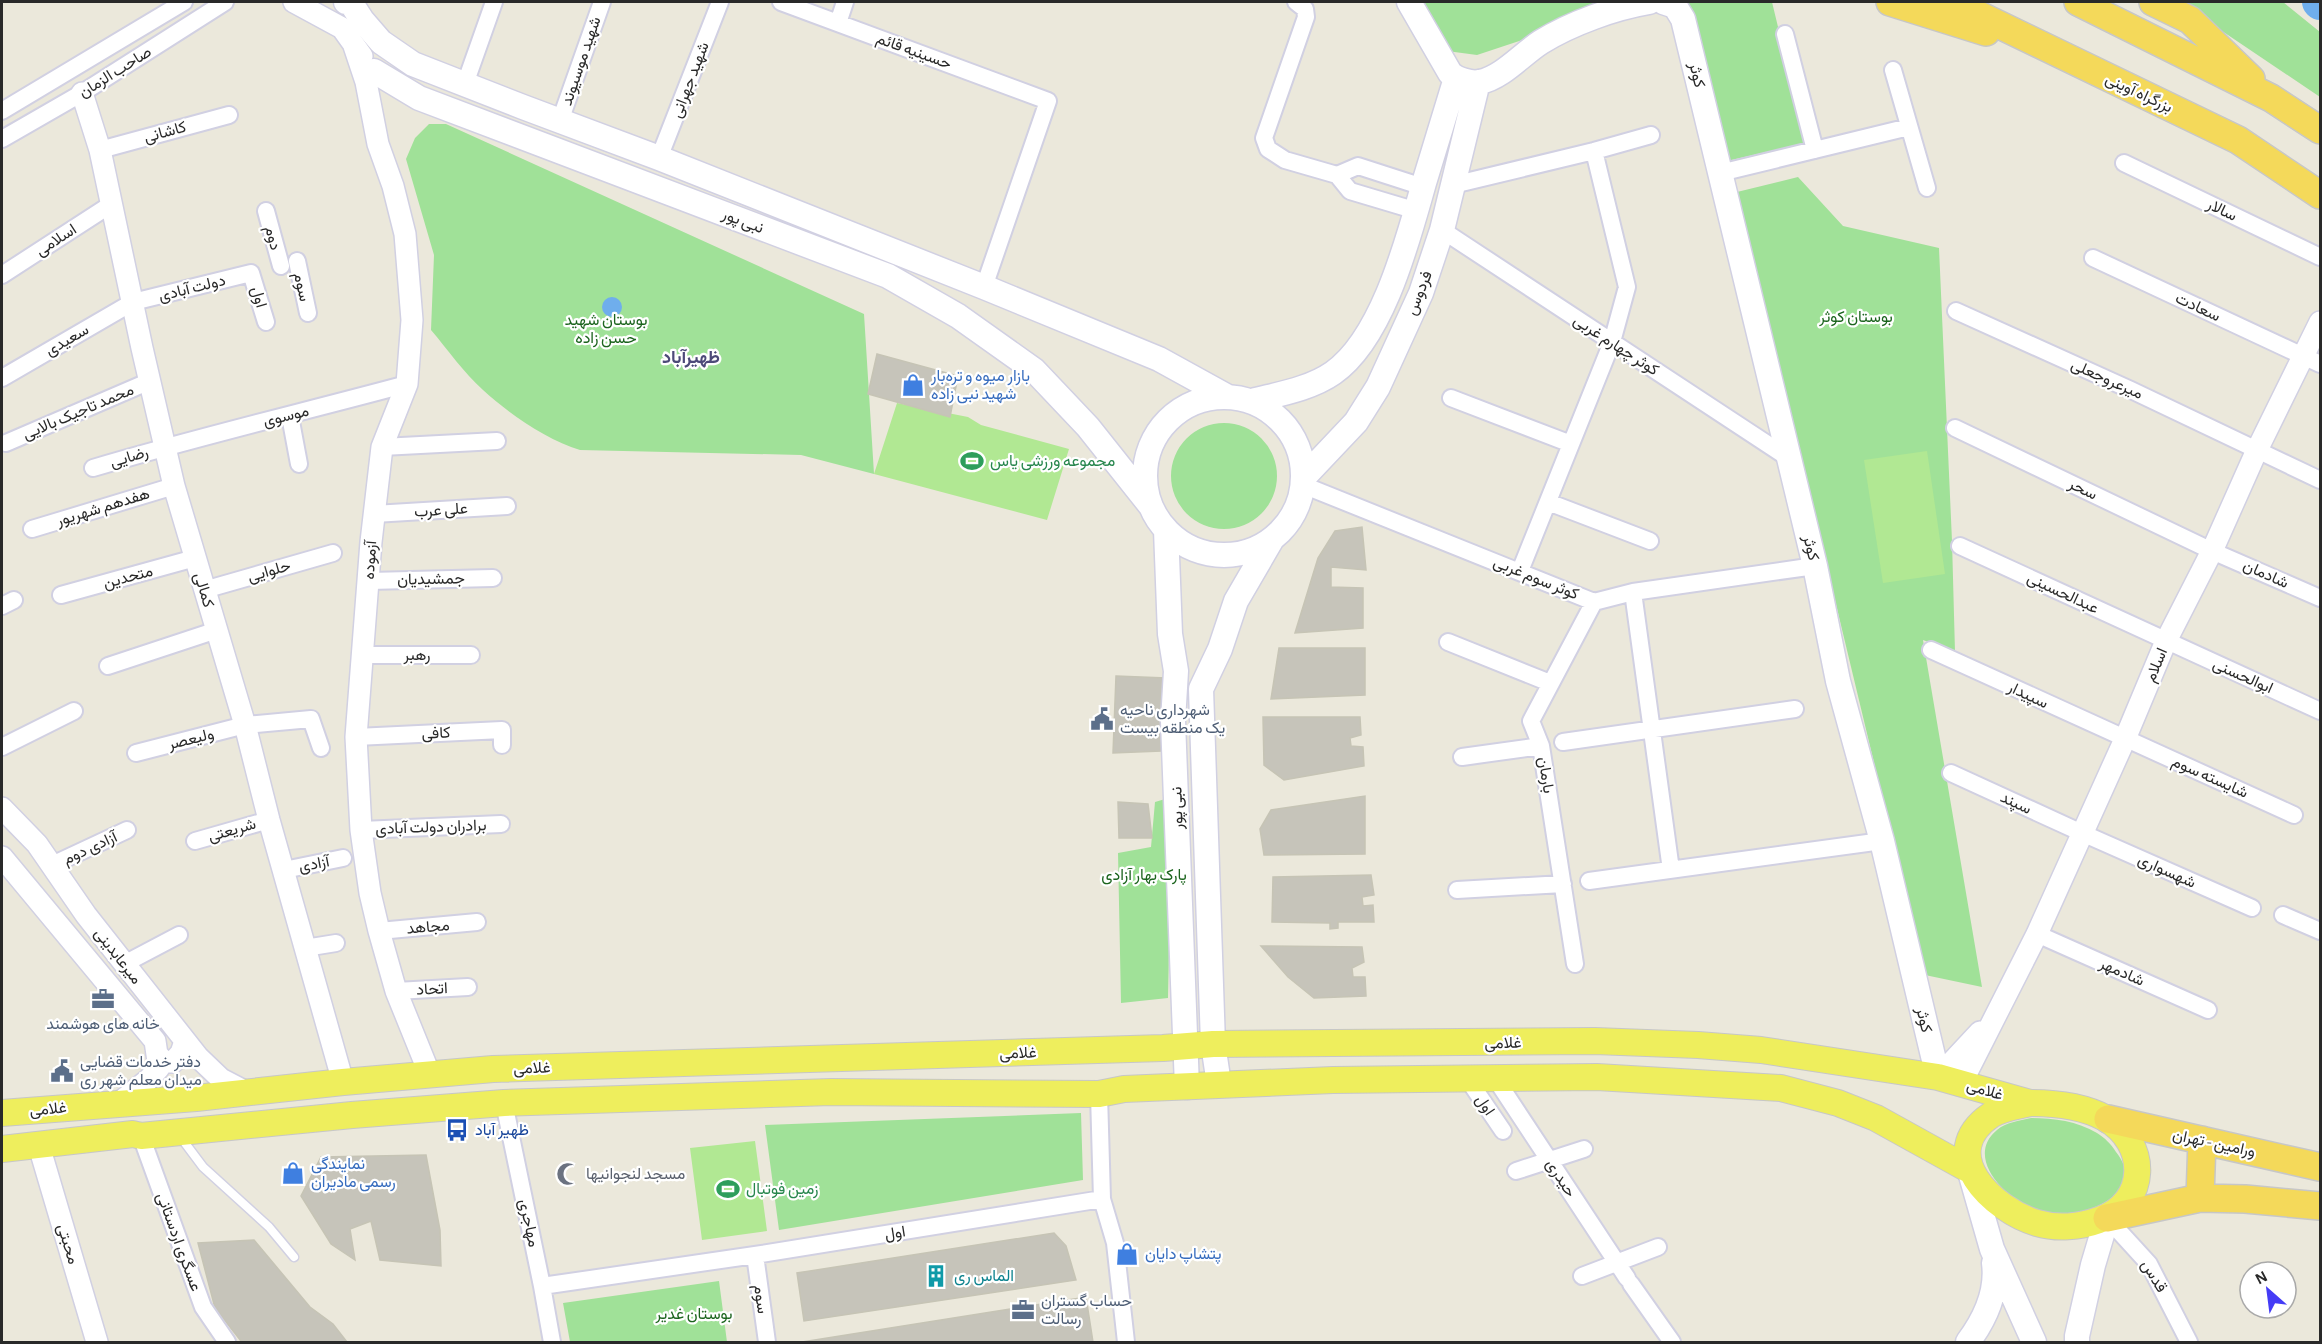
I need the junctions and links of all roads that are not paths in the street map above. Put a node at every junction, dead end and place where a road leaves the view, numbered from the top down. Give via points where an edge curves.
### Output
1 (184, 2) edge
2 (225, 2) edge
3 (294, 2) edge
4 (350, 2) edge
5 (494, 2) edge
6 (602, 2) edge
7 (720, 2) edge
8 (781, 2) edge
9 (845, 2) edge
10 (1296, 2) edge
11 (1409, 2) edge
12 (1649, 2) edge
13 (1663, 2) edge
14 (1890, 2) edge
15 (1952, 2) edge
16 (2078, 2) edge
17 (2153, 2) edge
18 (838, 23) junction
19 (1785, 34) dead end
20 (354, 46) junction
21 (2043, 47) junction
22 (1893, 70) dead end
23 (374, 71) joint
24 (1467, 80) junction
25 (465, 84) junction
26 (82, 93) junction
27 (2271, 98) junction
28 (2, 111) edge
29 (230, 115) dead end
30 (560, 121) junction
31 (1909, 127) junction
32 (2320, 130) edge
33 (1651, 135) dead end
34 (2, 139) edge
35 (100, 150) junction
36 (1815, 150) junction
37 (1594, 151) junction
38 (659, 158) junction
39 (2124, 163) dead end
40 (1720, 173) junction
41 (1337, 175) junction
42 (1453, 185) junction
43 (1423, 187) junction
44 (1927, 188) dead end
45 (2320, 195) edge
46 (110, 205) junction
47 (266, 211) dead end
48 (1417, 212) junction
49 (1442, 231) junction
50 (2320, 257) edge
51 (2093, 258) dead end
52 (289, 264) joint
53 (252, 273) joint
54 (2, 275) edge
55 (984, 287) junction
56 (133, 302) junction
57 (1956, 311) dead end
58 (308, 313) dead end
59 (266, 322) dead end
60 (2320, 322) edge
61 (1612, 342) junction
62 (2312, 360) edge
63 (2, 378) edge
64 (150, 381) junction
65 (407, 384) junction
66 (1451, 398) dead end
67 (1240, 399) junction
68 (290, 416) junction
69 (1955, 428) dead end
70 (497, 441) dead end
71 (6, 443) dead end
72 (1571, 444) junction
73 (165, 446) junction
74 (382, 447) junction
75 (2257, 450) junction
76 (1790, 459) junction
77 (299, 464) dead end
78 (93, 468) dead end
79 (2320, 480) edge
80 (1304, 481) junction
81 (174, 486) junction
82 (1548, 502) junction
83 (1150, 505) junction
84 (507, 506) dead end
85 (374, 514) junction
86 (32, 529) dead end
87 (1166, 530) junction
88 (1272, 539) junction
89 (1650, 541) dead end
90 (1960, 546) dead end
91 (2212, 551) junction
92 (333, 553) dead end
93 (195, 558) junction
94 (1815, 566) junction
95 (1520, 571) junction
96 (493, 578) dead end
97 (369, 581) junction
98 (204, 590) junction
99 (1633, 592) junction
100 (61, 595) dead end
101 (2320, 598) edge
102 (1594, 602) junction
103 (217, 630) junction
104 (2166, 640) junction
105 (1448, 642) dead end
106 (1931, 650) dead end
107 (362, 655) junction
108 (471, 655) dead end
109 (108, 666) dead end
110 (1550, 683) junction
111 (1795, 709) dead end
112 (74, 711) dead end
113 (2320, 711) edge
114 (245, 725) junction
115 (1652, 730) junction
116 (356, 736) junction
117 (2125, 739) junction
118 (1563, 742) dead end
119 (502, 745) dead end
120 (1541, 746) junction
121 (2, 747) edge
122 (321, 748) dead end
123 (136, 753) dead end
124 (1462, 757) dead end
125 (1951, 773) dead end
126 (2, 808) edge
127 (2294, 815) dead end
128 (269, 820) junction
129 (501, 824) dead end
130 (127, 830) dead end
131 (361, 830) junction
132 (2082, 833) junction
133 (195, 841) dead end
134 (1882, 841) junction
135 (2, 857) edge
136 (343, 858) dead end
137 (52, 865) junction
138 (284, 870) junction
139 (1671, 870) junction
140 (1590, 881) dead end
141 (1563, 884) junction
142 (1457, 890) dead end
143 (2252, 908) dead end
144 (2283, 915) dead end
145 (477, 922) dead end
146 (379, 931) junction
147 (2320, 931) edge
148 (2037, 934) junction
149 (179, 935) dead end
150 (336, 943) dead end
151 (305, 948) junction
152 (124, 964) junction
153 (1575, 964) dead end
154 (468, 987) dead end
155 (396, 991) junction
156 (2208, 1010) dead end
157 (185, 1041) junction
158 (1213, 1044) junction
159 (1187, 1046) junction
160 (157, 1054) junction
161 (430, 1075) junction
162 (1467, 1078) junction
163 (1495, 1078) junction
164 (1950, 1080) junction
165 (342, 1082) junction
166 (1219, 1084) junction
167 (1187, 1087) junction
168 (246, 1092) junction
169 (1099, 1094) junction
170 (119, 1103) junction
171 (504, 1103) junction
172 (2030, 1103) junction
173 (2, 1113) edge
174 (2108, 1119) junction
175 (1503, 1131) dead end
176 (177, 1132) junction
177 (141, 1136) junction
178 (2202, 1140) junction
179 (39, 1146) junction
180 (2, 1149) edge
181 (1584, 1149) dead end
182 (1549, 1160) junction
183 (2320, 1167) edge
184 (1970, 1170) junction
185 (1516, 1171) dead end
186 (1102, 1198) junction
187 (2200, 1198) junction
188 (2320, 1206) edge
189 (2107, 1218) junction
190 (1658, 1247) dead end
191 (1992, 1249) junction
192 (755, 1255) junction
193 (294, 1257) dead end
194 (1616, 1261) junction
195 (1582, 1276) dead end
196 (542, 1286) junction
197 (97, 1342) edge
198 (227, 1342) edge
199 (552, 1342) edge
200 (767, 1342) edge
201 (1126, 1342) edge
202 (1672, 1342) edge
203 (1968, 1342) edge
204 (2034, 1342) edge
205 (2077, 1342) edge
206 (2189, 1342) edge

1 - 28 street, صاحب الزمان
2 - 26 street, صاحب الزمان
3 - 20 street, نبی پور via 342,28
4 - 25 main road, نبی پور via 381,42 413,64
5 - 25 street
6 - 30 street, شهید موسیوند
7 - 38 street, شهید جهرانی
8 - 18 street, حسینیه قائم
9 - 18 street
10 - 41 street via 1305,9 1306,17 1264,138 1268,149 1285,160
11 - 24 main road via 1450,73
12 - 24 main road via 1597,16 1542,41 1496,75
13 - 40 main road, کوثر via 1675,6 1683,19
14 - 21 highway
15 - 21 highway, بزرگراه آوینی
16 - 27 highway
17 - 27 highway via 2190,20
18 - 55 street, حسینیه قائم via 1048,101
19 - 36 street
20 - 23 street, نبی پور
20 - 65 street, آزموده via 405,234 412,320
21 - 45 highway, بزرگراه آوینی via 2238,140
22 - 31 street
23 - 83 main road, نبی پور via 419,98 888,276 958,316 1034,370 1088,427
24 - 42 main road, فردوس
24 - 43 main road, فردوس
25 - 30 main road, نبی پور
26 - 34 street, صاحب الزمان
26 - 35 street, کمالی
27 - 32 highway
29 - 35 street, کاشانی
30 - 38 main road, نبی پور
31 - 36 street
31 - 44 street
33 - 37 street
35 - 46 street, کمالی
36 - 40 street
37 - 42 street
37 - 61 street via 1627,287
38 - 55 main road, نبی پور
39 - 50 street, سالار
40 - 76 main road, کوثر
41 - 43 street via 1358,166
41 - 48 street via 1350,191
42 - 49 main road, فردوس
43 - 48 main road, فردوس
46 - 54 street, اسلامی
46 - 56 street, کمالی
47 - 52 street, دوم
48 - 67 main road, فردوس via 1388,291 1352,356 1333,373 1308,386
49 - 61 street, کوثر چهارم غربی
49 - 80 main road, فردوس via 1421,293 1378,387 1356,422
51 - 62 street, سعادت
52 - 58 street, سوم
53 - 56 street, دولت آبادی
53 - 59 street, اول
55 - 67 main road, نبی پور via 1159,359
56 - 63 street, سعیدی
56 - 64 street, کمالی
57 - 75 street, میرعروجعلی
60 - 62 street, اسلام
61 - 72 street
61 - 76 street, کوثر چهارم غربی
62 - 75 street, اسلام
64 - 71 street, محمد تاجیک بالایی
64 - 73 street, کمالی
65 - 68 street, موسوی
65 - 74 street, آزموده
66 - 72 street
67 - 80 main road via 1273,413 1290,431 1301,453
67 - 83 main road via 1206,399 1185,407 1167,421 1146,460 1145,483
68 - 73 street, موسوی
68 - 77 street
69 - 91 street, سحر
70 - 74 street
72 - 82 street
73 - 78 street, رضایی
73 - 81 street, کمالی
74 - 85 street, آزموده
75 - 79 street, میرعروجعلی
75 - 91 street, اسلام
76 - 94 main road, کوثر
80 - 88 main road via 1298,506
80 - 95 street, کوثر سوم غربی
81 - 86 street, هفدهم شهریور
81 - 93 street, کمالی
82 - 89 street
82 - 95 street
83 - 87 main road
84 - 85 street, علی عرب
85 - 97 street, آزموده
87 - 88 main road via 1184,544 1217,554 1252,550
87 - 159 main road, نبی پور via 1170,634 1176,671 1173,721
88 - 158 main road, نبی پور via 1236,601 1201,689
90 - 104 street, عبدالحسینی
91 - 101 street, شادمان
91 - 104 street, اسلام
92 - 98 street, حلوایی
93 - 98 street, کمالی
93 - 100 street, متحدین
94 - 99 street, کوثر سوم غربی
94 - 134 main road, کوثر via 1838,681
95 - 102 street, کوثر سوم غربی
96 - 97 street, جمشیدیان
97 - 107 street, آزموده
98 - 103 street, کمالی
99 - 102 street, کوثر سوم غربی
99 - 115 street
102 - 110 street, بارمان
103 - 109 street
103 - 114 street, کمالی
104 - 113 street, ابوالحسنی
104 - 117 street, اسلام
105 - 110 street
106 - 117 street, سپیدار
107 - 108 street, رهبر
107 - 116 street, آزموده
110 - 120 street, بارمان via 1532,721
111 - 115 street
112 - 121 street
114 - 122 street, ولیعصر via 311,719
114 - 123 street, ولیعصر
114 - 128 street, کمالی
115 - 118 street
115 - 139 street
116 - 119 street, کافی via 502,730
116 - 131 street, آزموده
117 - 127 street, شایسته سوم
117 - 132 street, اسلام
120 - 124 street
120 - 141 street, بارمان
125 - 132 street, سپند
126 - 137 street, میرعابدینی
128 - 133 street, شریعتی
128 - 138 street, کمالی
129 - 131 street, برادران دولت آبادی
130 - 137 street, آزادی دوم
131 - 146 street, آزموده
132 - 143 street, شهسواری
132 - 148 street, اسلام
134 - 139 street
134 - 164 main road, کوثر
135 - 160 street, میرعابدینی via 155,1041
136 - 138 street, آزادی
137 - 152 street, میرعابدینی
138 - 151 street, کمالی
139 - 140 street
141 - 142 street
141 - 153 street, بارمان
144 - 147 street
145 - 146 street, مجاهد
146 - 155 street, آزموده
148 - 156 street, شادمهر
148 - 164 street, اسلام via 1999,1012
149 - 152 street
150 - 151 street
151 - 165 street, کمالی
152 - 157 street, میرعابدینی
154 - 155 street, اتحاد
155 - 161 street, آزموده
157 - 160 street via 173,1062 164,1062
157 - 168 street, میرعابدینی via 221,1079
158 - 159 main road, غلامی
158 - 164 main road, غلامی via 1595,1041 1698,1045 1761,1050
158 - 166 main road, نبی پور
159 - 161 main road, غلامی via 493,1069
159 - 167 main road, نبی پور
160 - 170 street via 159,1068
161 - 165 main road, غلامی
162 - 163 main road, غلامی
162 - 166 main road, غلامی
162 - 175 street, اول
163 - 182 street, حیدری
163 - 184 main road, غلامی via 1598,1077 1780,1088 1876,1118
164 - 172 main road, غلامی
165 - 168 main road, غلامی
166 - 167 main road, غلامی
167 - 169 main road, غلامی via 1124,1089
168 - 170 main road, غلامی
169 - 171 main road, غلامی via 831,1092
169 - 186 street
170 - 173 main road, غلامی
171 - 176 main road, غلامی
171 - 196 street, مهاجری
172 - 174 main road via 2071,1106
172 - 184 main road via 1991,1115 1978,1128 1970,1141
174 - 178 highway, ورامین - تهران
174 - 189 main road via 2134,1150 2138,1180 2127,1204
176 - 177 main road, غلامی
176 - 193 lane via 203,1167 269,1227
177 - 179 main road, غلامی
177 - 198 street, عسگری اردستانی via 203,1307
178 - 183 highway, ورامین - تهران
178 - 187 highway
179 - 180 main road, غلامی
179 - 197 street, محبتی
181 - 182 street
182 - 185 street
182 - 194 street, حیدری
184 - 189 main road via 1997,1202 2038,1224 2068,1227
184 - 191 main road
186 - 192 street, اول
186 - 201 street via 1115,1243
187 - 188 highway
187 - 189 highway
189 - 205 main road via 2092,1265
189 - 206 street, قدس via 2149,1264
190 - 194 street
191 - 203 main road via 1993,1293 1986,1316
191 - 204 main road
192 - 196 street, اول
192 - 200 street, سوم
194 - 195 street
194 - 202 street, حیدری
196 - 199 street, مهاجری

